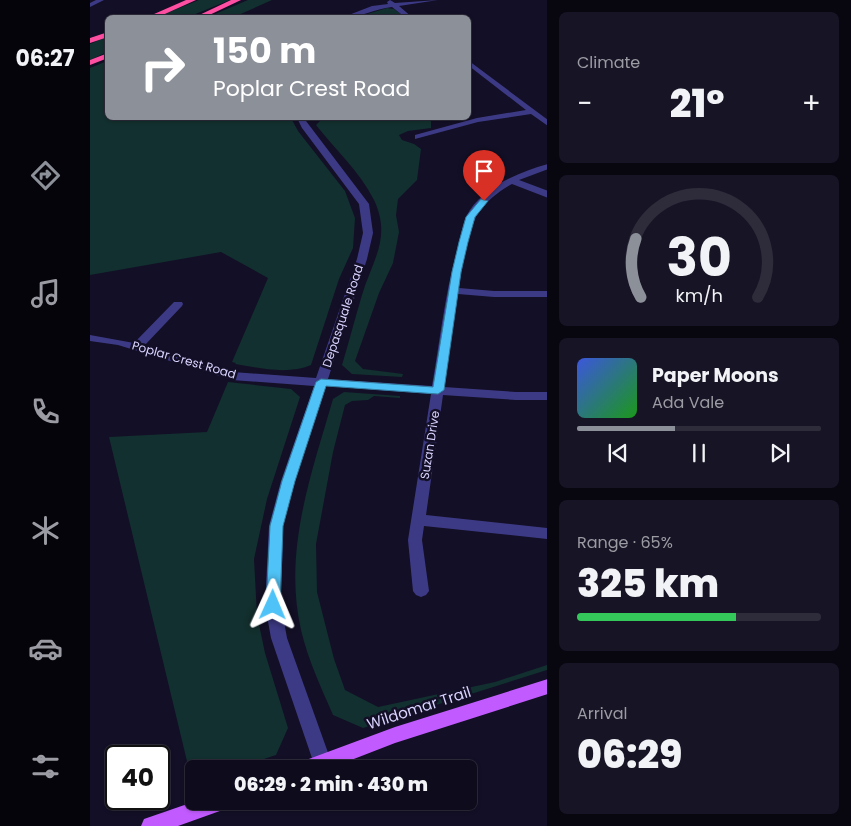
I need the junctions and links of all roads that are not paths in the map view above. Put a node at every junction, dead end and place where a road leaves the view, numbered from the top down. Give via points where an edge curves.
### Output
1 (101, 0) edge
2 (192, 0) edge
3 (237, 0) edge
4 (388, 0) edge
5 (435, 0) edge
6 (90, 5) edge
7 (394, 5) junction
8 (155, 15) edge
9 (203, 15) edge
10 (350, 15) edge
11 (406, 15) edge
12 (105, 35) edge
13 (90, 41) edge
14 (105, 56) edge
15 (90, 63) edge
16 (471, 65) edge
17 (531, 112) junction
18 (302, 120) edge
19 (547, 124) edge
20 (418, 137) dead end
21 (547, 166) edge
22 (511, 180) junction
23 (547, 195) edge
24 (454, 290) junction
25 (547, 294) edge
26 (178, 304) dead end
27 (90, 338) edge
28 (136, 347) junction
29 (321, 382) junction
30 (438, 390) junction
31 (547, 396) edge
32 (419, 520) junction
33 (547, 534) edge
34 (421, 590) dead end
35 (547, 686) edge
36 (322, 760) edge
37 (325, 760) edge
38 (197, 810) edge
39 (150, 826) edge

1 - 6 street
2 - 8 highway
3 - 9 highway
4 - 7 street
5 - 7 street
7 - 10 street
7 - 11 street
12 - 13 highway
14 - 15 highway
16 - 17 street
17 - 19 street
17 - 20 street via 477,120
18 - 29 street, Depasquale Road via 364,204 368,233
21 - 22 street, Suzan Drive
22 - 23 street
22 - 24 street, Suzan Drive via 470,217
24 - 25 street
24 - 30 street, Suzan Drive
26 - 28 street
27 - 28 street, Poplar Crest Road
28 - 29 street, Poplar Crest Road via 232,376
29 - 30 street, Poplar Crest Road
29 - 36 street, Depasquale Road via 276,526 273,605 279,638
30 - 31 street, Poplar Crest Road
30 - 32 street, Suzan Drive
32 - 33 street
32 - 34 street, Suzan Drive via 416,540
35 - 37 main road, Wildomar Trail
38 - 39 main road

